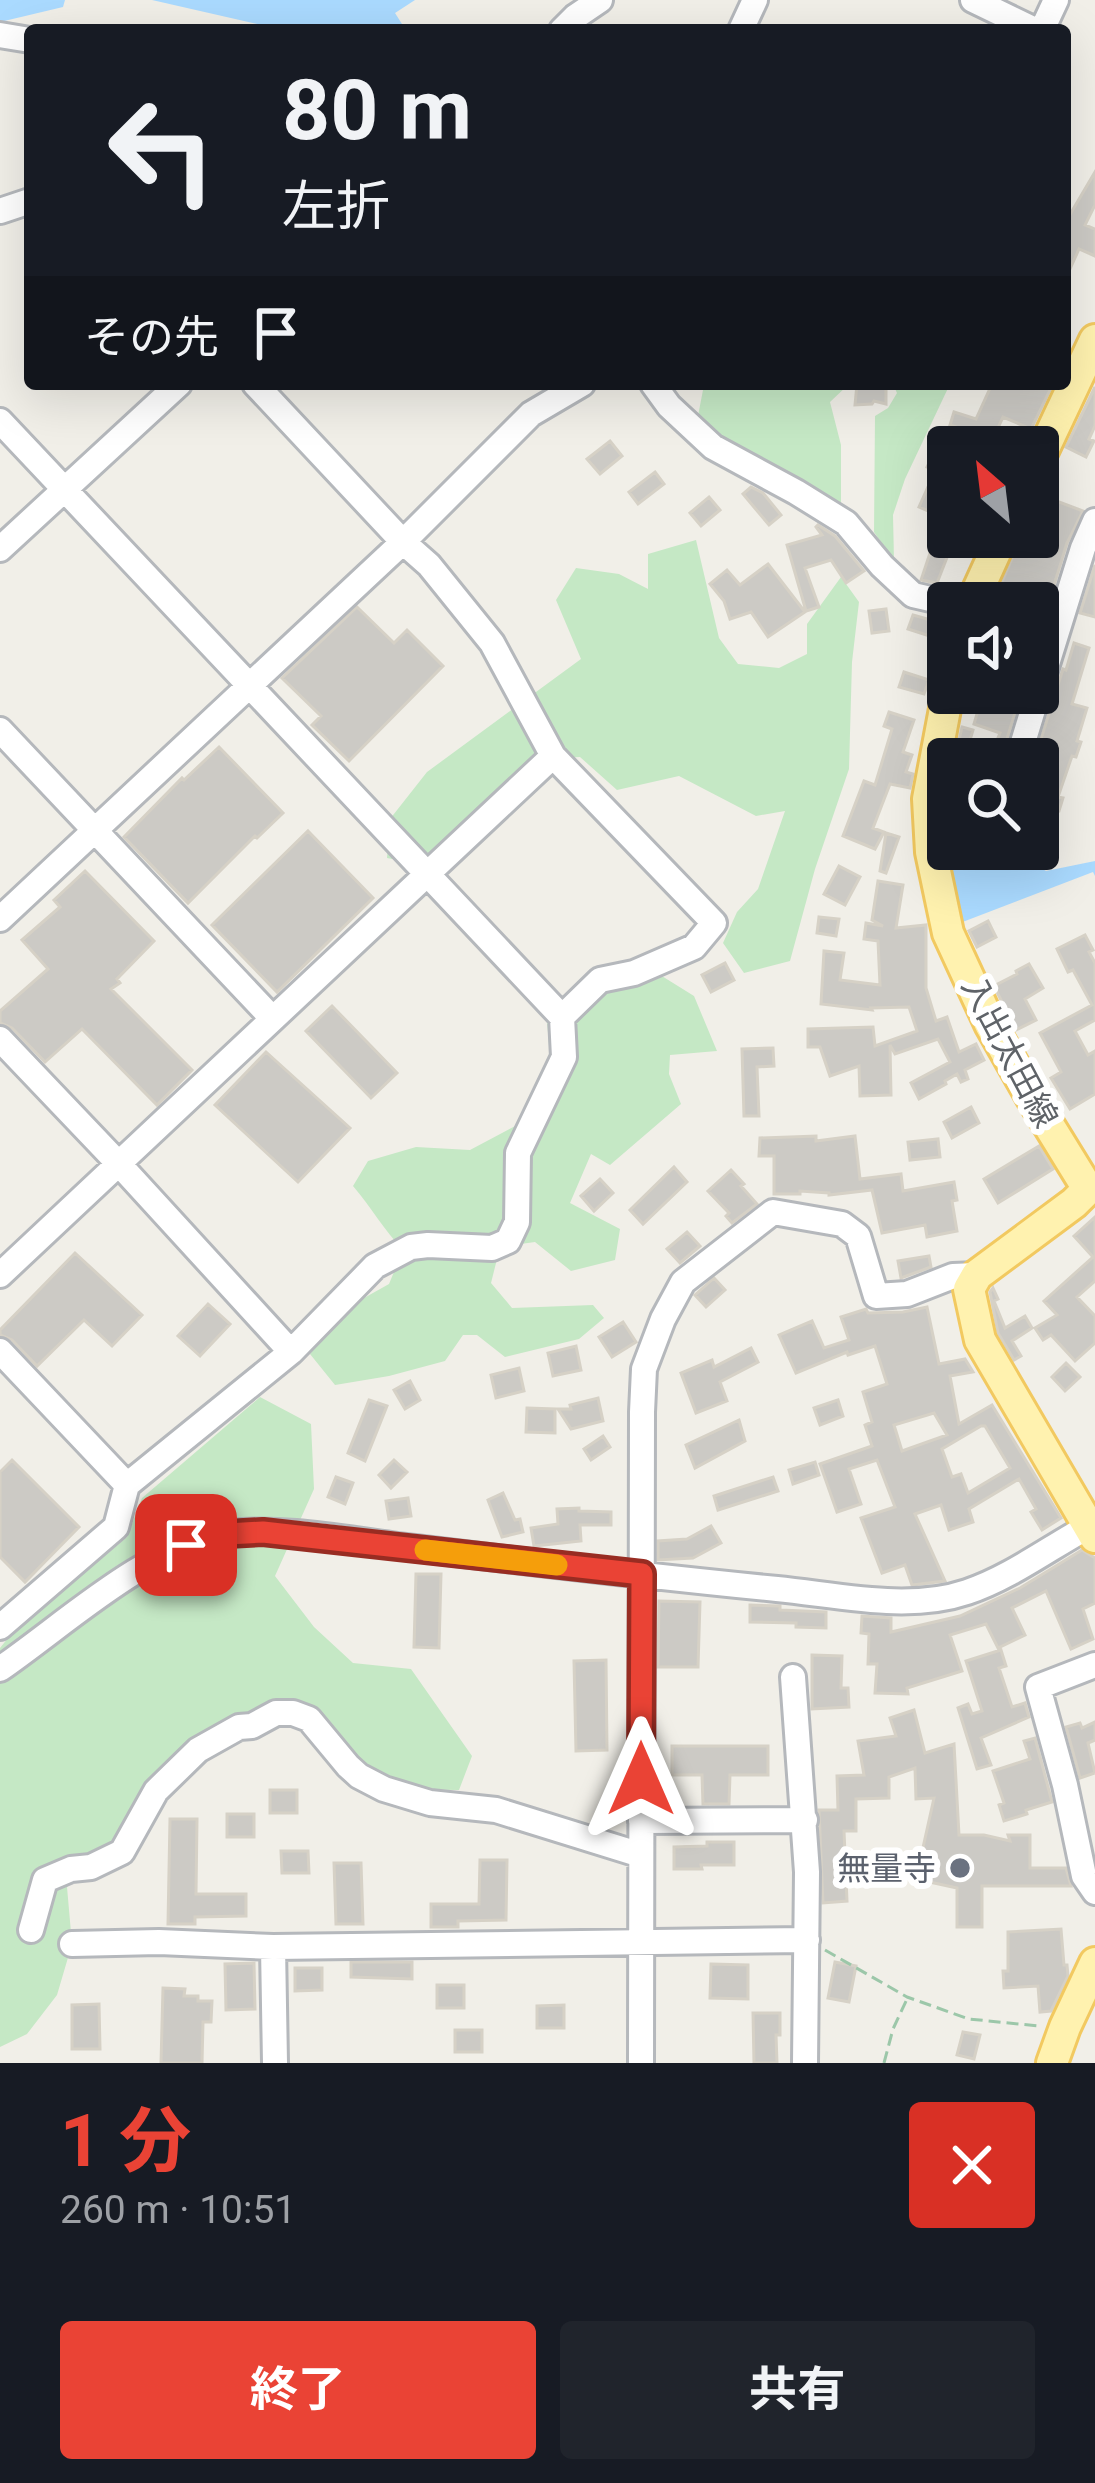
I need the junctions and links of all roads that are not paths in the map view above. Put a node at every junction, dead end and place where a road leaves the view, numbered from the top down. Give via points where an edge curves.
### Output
1 (600, 0) edge
2 (973, 0) edge
3 (568, 24) edge
4 (1026, 24) edge
5 (1095, 340) edge
6 (172, 390) edge
7 (261, 390) edge
8 (572, 390) edge
9 (658, 390) edge
10 (0, 421) edge
11 (1054, 426) edge
12 (64, 489) junction
13 (1095, 521) edge
14 (403, 542) junction
15 (0, 549) edge
16 (927, 598) edge
17 (1059, 625) edge
18 (250, 686) junction
19 (945, 714) edge
20 (0, 730) edge
21 (553, 756) junction
22 (94, 829) junction
23 (428, 874) junction
24 (0, 919) edge
25 (562, 1017) junction
26 (272, 1018) junction
27 (0, 1039) edge
28 (119, 1164) junction
29 (1091, 1193) edge
30 (0, 1275) edge
31 (977, 1275) junction
32 (0, 1352) edge
33 (291, 1352) junction
34 (127, 1485) junction
35 (1093, 1528) edge
36 (642, 1574) junction
37 (0, 1627) edge
38 (1095, 1665) edge
39 (0, 1669) edge
40 (793, 1677) dead end
41 (805, 1820) junction
42 (641, 1821) junction
43 (641, 1856) junction
44 (1095, 1892) edge
45 (31, 1930) dead end
46 (807, 1940) junction
47 (642, 1942) junction
48 (72, 1944) dead end
49 (273, 1947) junction
50 (1095, 1963) edge
51 (275, 2063) edge
52 (640, 2063) edge
53 (805, 2063) edge
54 (1052, 2063) edge

1 - 3 street
2 - 4 street
5 - 11 main road
6 - 12 street
7 - 14 street
8 - 14 street via 531,414
9 - 16 street via 713,447 845,523 913,595
10 - 12 street
12 - 15 street
12 - 18 street
13 - 17 street
14 - 18 street
14 - 21 street via 492,643
18 - 22 street
18 - 23 street
19 - 29 main road, 入出太田線 via 928,799 948,933 990,1024
20 - 22 street
21 - 23 street
21 - 25 street via 715,923 694,946 600,980
22 - 24 street
22 - 26 street
23 - 25 street
23 - 26 street
25 - 33 street via 564,1057 518,1153 518,1222 508,1241 404,1250 376,1266
26 - 28 street
27 - 28 street
28 - 30 street
28 - 33 street
29 - 31 main road, 入出太田線
31 - 35 main road via 969,1289 980,1340
31 - 36 street via 876,1295 851,1228 773,1212 683,1282 644,1369
32 - 34 street
33 - 34 street
34 - 37 street via 116,1527
35 - 36 street via 965,1593 908,1602
36 - 39 street via 227,1534 143,1567
36 - 42 street
38 - 44 street via 1038,1687 1084,1876
40 - 41 street
41 - 42 street
41 - 46 street
42 - 43 street
43 - 45 street via 496,1810 384,1789 348,1766 309,1719 276,1713 198,1750 156,1791 122,1852 45,1880
43 - 47 street
46 - 47 street
46 - 53 street
47 - 49 street
47 - 52 street
48 - 49 street
49 - 51 street
50 - 54 main road

